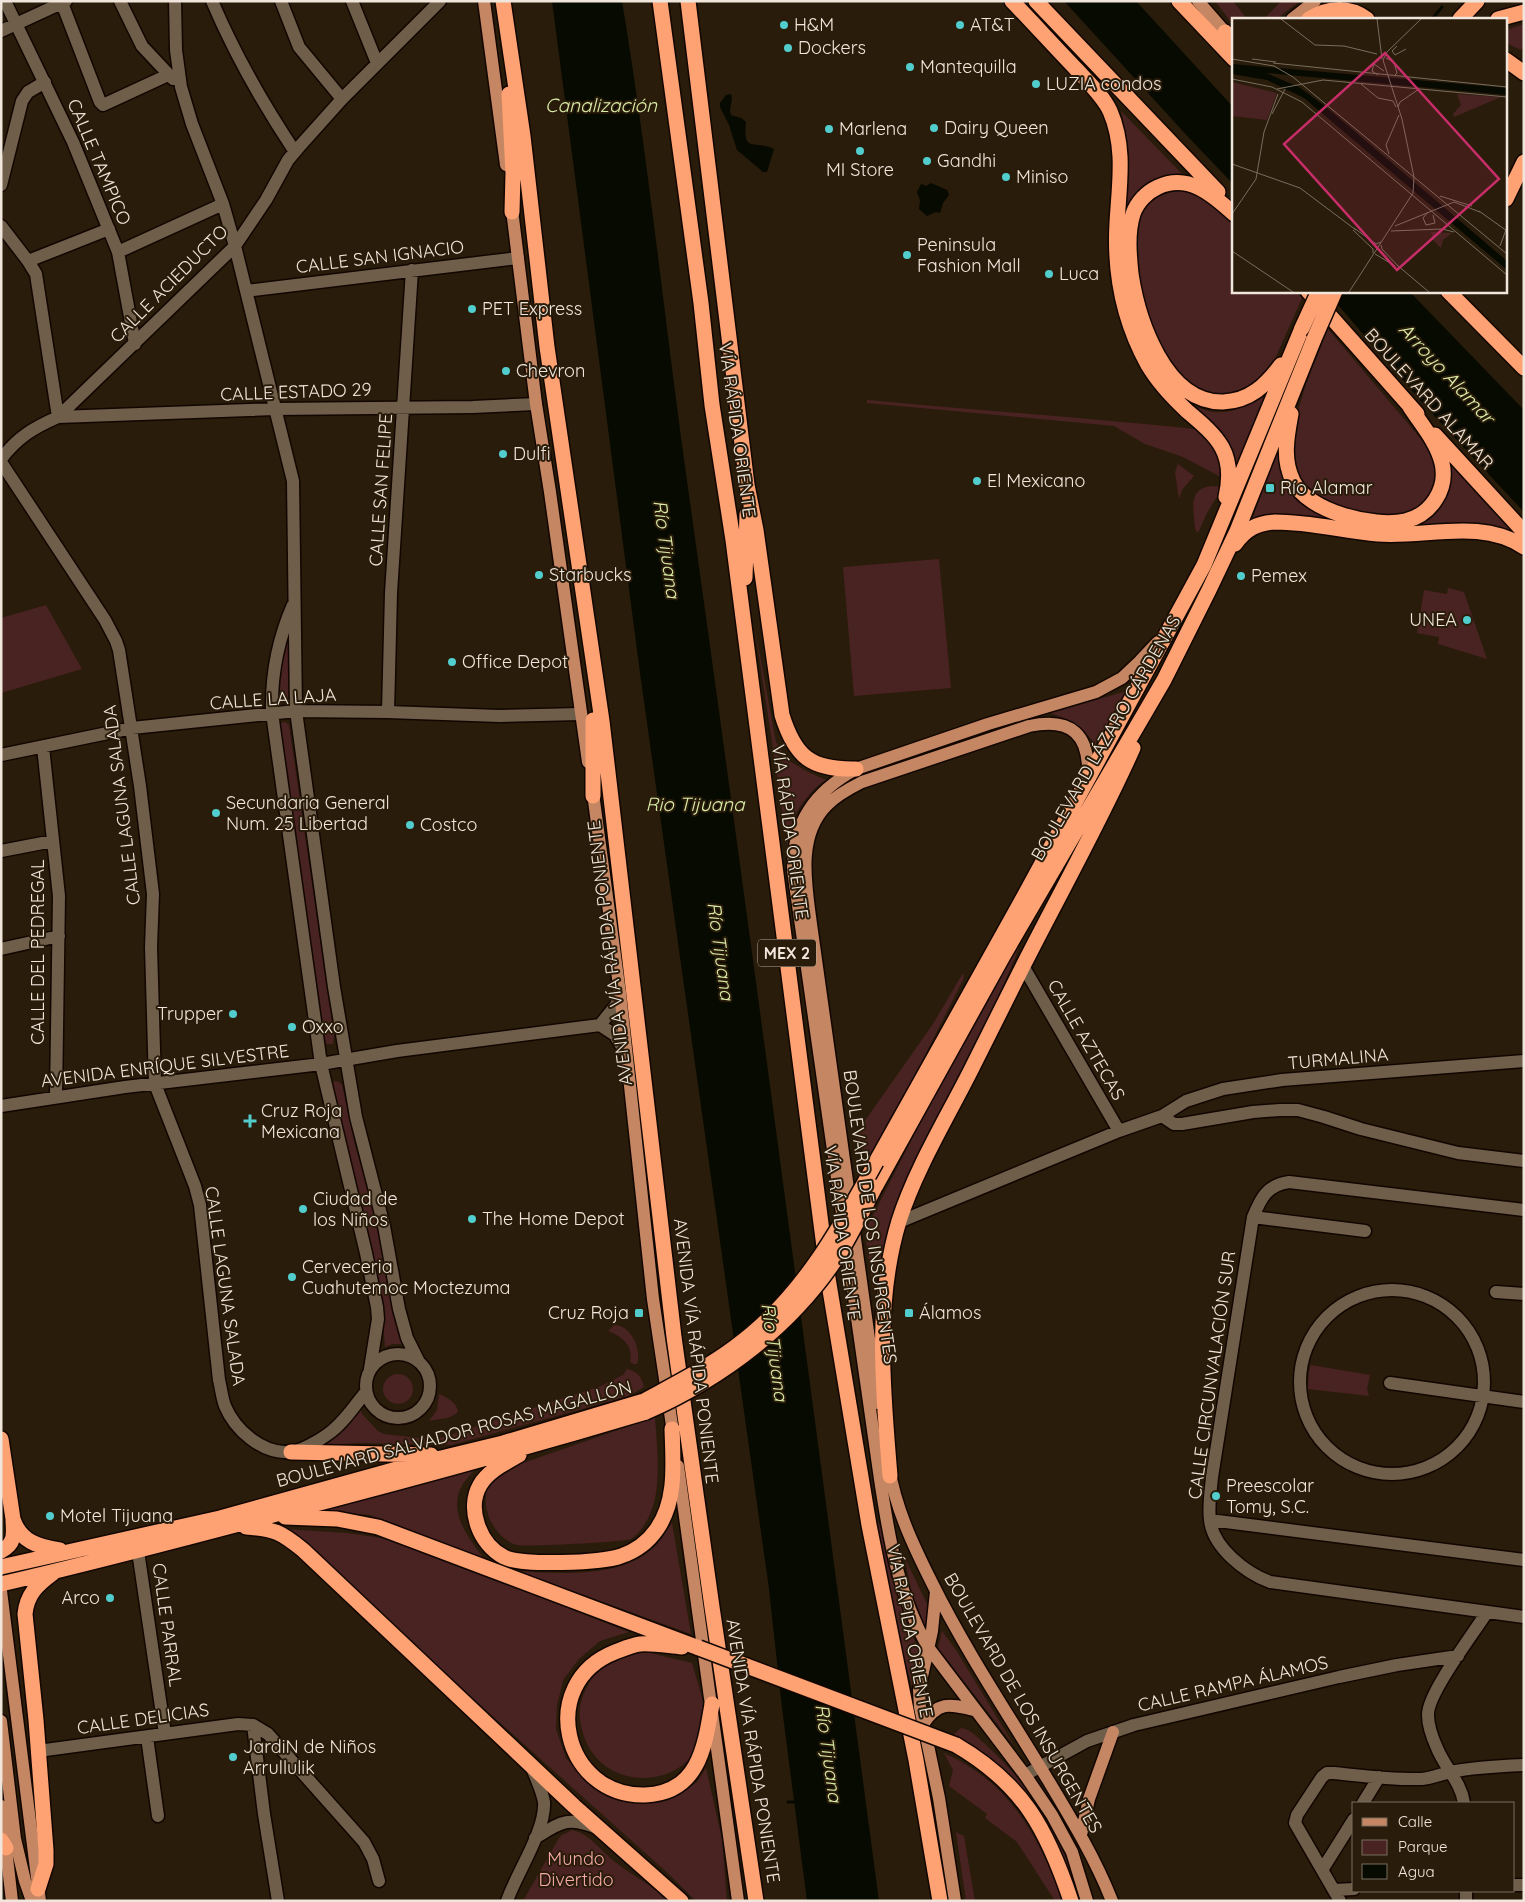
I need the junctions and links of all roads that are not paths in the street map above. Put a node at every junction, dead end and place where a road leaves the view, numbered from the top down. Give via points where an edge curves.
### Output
1 (6, 1) edge
2 (120, 1) edge
3 (174, 1) edge
4 (212, 1) edge
5 (281, 1) edge
6 (352, 1) edge
7 (440, 1) edge
8 (484, 1) edge
9 (503, 1) edge
10 (660, 1) edge
11 (688, 1) edge
12 (1014, 1) edge
13 (1036, 1) edge
14 (1179, 1) edge
15 (1198, 1) edge
16 (1208, 1) edge
17 (1315, 1) edge
18 (64, 2) edge
19 (1473, 3) edge
20 (1524, 12) edge
21 (1293, 18) edge
22 (1311, 18) edge
23 (1365, 18) edge
24 (1461, 18) edge
25 (1502, 18) edge
26 (17, 24) junction
27 (1, 31) edge
28 (1228, 34) edge
29 (509, 40) junction
30 (1232, 57) edge
31 (1508, 57) edge
32 (1508, 61) edge
33 (1524, 62) edge
34 (377, 63) junction
35 (1524, 73) edge
36 (168, 75) junction
37 (45, 82) junction
38 (181, 87) junction
39 (342, 99) junction
40 (1180, 151) junction
41 (295, 152) junction
42 (1524, 162) edge
43 (1, 185) edge
44 (1508, 195) edge
45 (223, 204) junction
46 (1232, 207) edge
47 (512, 212) junction
48 (1232, 212) edge
49 (1, 226) edge
50 (109, 229) junction
51 (235, 246) junction
52 (118, 252) junction
53 (518, 258) junction
54 (28, 261) junction
55 (412, 270) junction
56 (246, 291) junction
57 (1309, 292) edge
58 (1319, 292) edge
59 (1336, 292) edge
60 (1449, 292) edge
61 (135, 344) junction
62 (1294, 345) junction
63 (1522, 366) edge
64 (1303, 367) junction
65 (536, 404) junction
66 (404, 406) junction
67 (1410, 407) junction
68 (276, 409) junction
69 (58, 417) junction
70 (1, 460) edge
71 (747, 485) junction
72 (1522, 531) edge
73 (1524, 547) edge
74 (1204, 565) junction
75 (1213, 582) junction
76 (294, 603) junction
77 (1172, 626) junction
78 (744, 630) junction
79 (589, 636) junction
80 (1164, 680) junction
81 (296, 711) junction
82 (388, 712) junction
83 (272, 713) junction
84 (580, 714) junction
85 (988, 724) junction
86 (132, 728) junction
87 (988, 740) junction
88 (42, 746) junction
89 (1, 755) edge
90 (856, 769) junction
91 (1088, 778) junction
92 (593, 796) junction
93 (53, 841) junction
94 (1, 851) edge
95 (58, 936) junction
96 (1, 949) edge
97 (1023, 966) junction
98 (620, 993) junction
99 (600, 1025) junction
100 (627, 1057) junction
101 (346, 1060) junction
102 (1524, 1061) edge
103 (321, 1064) junction
104 (155, 1084) junction
105 (56, 1097) junction
106 (1, 1106) edge
107 (1162, 1116) junction
108 (1119, 1131) junction
109 (1524, 1161) edge
110 (876, 1162) joint
111 (875, 1187) joint
112 (1524, 1210) edge
113 (1253, 1217) junction
114 (899, 1222) junction
115 (1365, 1231) dead end
116 (1496, 1292) dead end
117 (1524, 1294) edge
118 (419, 1362) junction
119 (370, 1369) junction
120 (1390, 1383) dead end
121 (366, 1392) junction
122 (1484, 1396) junction
123 (1524, 1402) edge
124 (645, 1407) junction
125 (672, 1429) junction
126 (1, 1438) edge
127 (538, 1444) junction
128 (291, 1452) junction
129 (455, 1455) junction
130 (890, 1476) junction
131 (271, 1516) junction
132 (13, 1519) junction
133 (1210, 1520) junction
134 (235, 1526) junction
135 (1, 1551) edge
136 (69, 1551) junction
137 (138, 1551) junction
138 (1524, 1560) edge
139 (1, 1567) edge
140 (56, 1571) junction
141 (1, 1584) edge
142 (1, 1591) edge
143 (936, 1591) junction
144 (1524, 1609) edge
145 (1487, 1612) junction
146 (1524, 1616) edge
147 (928, 1647) junction
148 (698, 1648) junction
149 (1458, 1656) junction
150 (712, 1704) junction
151 (974, 1710) junction
152 (1, 1721) edge
153 (922, 1724) junction
154 (253, 1725) junction
155 (1113, 1732) junction
156 (165, 1734) junction
157 (147, 1737) junction
158 (38, 1751) junction
159 (531, 1764) junction
160 (1039, 1766) junction
161 (1524, 1766) edge
162 (1451, 1772) junction
163 (1025, 1775) junction
164 (1379, 1777) junction
165 (1364, 1802) edge
166 (1464, 1802) edge
167 (1, 1806) edge
168 (158, 1816) dead end
169 (1352, 1822) edge
170 (599, 1829) junction
171 (1081, 1835) junction
172 (535, 1838) junction
173 (4, 1844) edge
174 (1322, 1870) junction
175 (379, 1881) dead end
176 (1352, 1891) edge
177 (1337, 1895) edge
178 (37, 1897) edge
179 (12, 1901) edge
180 (278, 1901) edge
181 (506, 1901) edge
182 (681, 1901) edge
183 (738, 1901) edge
184 (756, 1901) edge
185 (940, 1901) edge
186 (955, 1901) edge
187 (1071, 1901) edge
188 (1087, 1901) edge
189 (1112, 1901) edge

1 - 26 street, CALLE TAMPICO
2 - 36 street via 142,46
3 - 38 street
4 - 41 street via 232,48
5 - 39 street via 299,47
6 - 34 street
7 - 34 street, CALLE ACIEDUCTO
8 - 47 main road, AVENIDA VÍA RÁPIDA PONIENTE
9 - 29 highway, AVENIDA VÍA RÁPIDA PONIENTE
10 - 78 highway, VÍA RÁPIDA ORIENTE / MEX 2
11 - 71 highway
12 - 40 highway via 1109,91
12 - 74 highway via 1110,110 1121,150 1117,272 1129,323 1157,378 1169,394 1210,430 1228,461 1226,495
13 - 40 highway
14 - 30 highway
15 - 28 main road
16 - 28 main road
17 - 21 main road
18 - 26 street
18 - 36 street via 103,105
19 - 24 highway
20 - 25 highway
22 - 23 highway via 1335,9 1352,10
26 - 27 street
26 - 37 street, CALLE TAMPICO
29 - 47 highway
29 - 79 highway, AVENIDA VÍA RÁPIDA PONIENTE via 524,136 547,347
31 - 33 highway
32 - 35 highway
34 - 39 street, CALLE ACIEDUCTO
36 - 38 street
37 - 43 street via 28,92 22,101
37 - 50 street, CALLE TAMPICO
38 - 45 street
39 - 41 street, CALLE ACIEDUCTO
40 - 46 highway
41 - 51 street, CALLE ACIEDUCTO
42 - 44 highway
45 - 51 street
45 - 52 street
47 - 53 main road, AVENIDA VÍA RÁPIDA PONIENTE
48 - 62 highway via 1206,190 1178,181 1153,189 1138,204 1130,224 1129,260 1138,307 1150,341 1180,384 1195,395 1219,402 1240,399 1260,389
49 - 54 street
50 - 52 street, CALLE TAMPICO
50 - 54 street
51 - 56 street
51 - 61 street, CALLE ACIEDUCTO
52 - 61 street, CALLE TAMPICO
53 - 55 street, CALLE SAN IGNACIO
53 - 65 main road, AVENIDA VÍA RÁPIDA PONIENTE
54 - 69 street via 36,274
55 - 56 street, CALLE SAN IGNACIO
55 - 66 street, CALLE SAN FELIPE
56 - 68 street
57 - 67 highway, BOULEVARD ALAMAR
58 - 62 highway, BOULEVARD LÁZARO CÁRDENAS, bridge
59 - 64 highway, BOULEVARD LÁZARO CÁRDENAS, bridge
60 - 63 highway
61 - 69 street, CALLE ACIEDUCTO
62 - 74 highway, BOULEVARD LÁZARO CÁRDENAS
64 - 67 highway via 1288,433 1287,464 1298,490 1323,508 1388,523 1416,517 1432,505 1442,487 1444,471 1428,434
64 - 75 highway, BOULEVARD LÁZARO CÁRDENAS
65 - 66 street, CALLE ESTADO 29
65 - 84 main road, AVENIDA VÍA RÁPIDA PONIENTE
66 - 68 street, CALLE ESTADO 29
66 - 82 street, CALLE SAN FELIPE via 391,593
67 - 72 highway, BOULEVARD ALAMAR
68 - 69 street, CALLE ESTADO 29
68 - 76 street via 294,489
69 - 70 street, CALLE ACIEDUCTO via 34,427 12,444
70 - 86 street, CALLE LAGUNA SALADA via 116,641
71 - 78 highway
71 - 90 highway via 782,715 788,736 805,757 816,764
73 - 75 highway via 1506,538 1478,532 1399,536 1269,522 1252,527 1239,538
74 - 77 highway, BOULEVARD LÁZARO CÁRDENAS
75 - 80 highway, BOULEVARD LÁZARO CÁRDENAS
76 - 81 street
76 - 83 street via 281,638 272,688
77 - 85 main road, BOULEVARD DE LOS INSURGENTES via 1130,671 1112,684 1062,703
77 - 91 highway, BOULEVARD LÁZARO CÁRDENAS
78 - 185 highway, VÍA RÁPIDA ORIENTE / MEX 2 via 828,1278
79 - 92 highway
79 - 184 highway, AVENIDA VÍA RÁPIDA PONIENTE via 602,721 674,1337
80 - 97 highway via 1104,811
80 - 111 highway, BOULEVARD LÁZARO CÁRDENAS via 1003,956
81 - 82 street, CALLE LA LAJA
81 - 83 street, CALLE LA LAJA
81 - 101 street
82 - 84 street, CALLE LA LAJA via 499,716
83 - 86 street, CALLE LA LAJA
83 - 103 street
84 - 92 main road, AVENIDA VÍA RÁPIDA PONIENTE
85 - 87 main road
85 - 90 main road, BOULEVARD DE LOS INSURGENTES
86 - 88 street, CALLE LA LAJA
86 - 104 street, CALLE LAGUNA SALADA via 153,894 151,947
87 - 91 main road, BOULEVARD DE LOS INSURGENTES via 1046,722 1064,725 1076,732 1084,744 1089,760
87 - 130 main road, BOULEVARD DE LOS INSURGENTES via 862,782 839,794 817,818 811,829 806,854 811,924
88 - 89 street, CALLE LA LAJA
88 - 93 street, CALLE DEL PEDREGAL
90 - 147 main road, BOULEVARD DE LOS INSURGENTES via 827,788 807,813 796,837 793,870 887,1527 900,1584
91 - 110 highway, BOULEVARD LÁZARO CÁRDENAS
92 - 98 main road, AVENIDA VÍA RÁPIDA PONIENTE
93 - 94 street
93 - 95 street, CALLE DEL PEDREGAL via 58,877
95 - 96 street
95 - 105 street, CALLE DEL PEDREGAL
97 - 108 street, CALLE AZTECAS
97 - 114 highway via 913,1184
98 - 99 street via 613,1009
98 - 100 main road, AVENIDA VÍA RÁPIDA PONIENTE
99 - 100 street via 615,1035
99 - 101 street, AVENIDA ENRÍQUE SILVESTRE via 397,1050
100 - 125 main road, AVENIDA VÍA RÁPIDA PONIENTE via 653,1299
101 - 103 street, AVENIDA ENRÍQUE SILVESTRE
101 - 118 street via 356,1117 384,1226 399,1310 406,1338
102 - 107 street, TURMALINA via 1243,1085 1186,1101
103 - 104 street, AVENIDA ENRÍQUE SILVESTRE
103 - 119 street via 374,1293 378,1319
104 - 105 street, AVENIDA ENRÍQUE SILVESTRE
104 - 128 street, CALLE LAGUNA SALADA via 200,1205 219,1380 225,1404 238,1427 249,1437 273,1450
105 - 106 street, AVENIDA ENRÍQUE SILVESTRE
107 - 108 street, TURMALINA
107 - 109 street via 1174,1124 1182,1124 1253,1112 1298,1110 1361,1130 1458,1153
108 - 114 street, TURMALINA
110 - 124 highway, BOULEVARD SALVADOR ROSAS MAGALLÓN, bridge via 846,1218 809,1273 763,1323 737,1346
111 - 124 highway, BOULEVARD SALVADOR ROSAS MAGALLÓN, bridge via 840,1252 792,1312 712,1378 690,1391
112 - 113 street, CALLE CIRCUNVALACIÓN SUR via 1290,1182 1267,1191
113 - 115 street
113 - 133 street, CALLE CIRCUNVALACIÓN SUR via 1212,1477
114 - 130 highway via 882,1330 882,1384
116 - 117 street
118 - 119 street via 393,1354
118 - 121 street via 429,1376 431,1386 427,1400 418,1412 409,1417 389,1418 374,1408
119 - 121 street
120 - 122 street
121 - 128 street via 335,1429
122 - 122 street via 1482,1360 1470,1331 1448,1308 1419,1293 1387,1289 1356,1296 1330,1314 1310,1339 1301,1370 1302,1399 1312,1426 1330,1449 1354,1465 1382,1473 1410,1472 1438,1462 1460,1444 1477,1420
122 - 123 street
124 - 127 highway, BOULEVARD SALVADOR ROSAS MAGALLÓN
124 - 129 highway, BOULEVARD SALVADOR ROSAS MAGALLÓN
125 - 127 highway via 673,1481 670,1502 658,1527 634,1550 619,1557 589,1561 529,1562 506,1558 483,1538 474,1512 480,1485 490,1473
125 - 150 main road, AVENIDA VÍA RÁPIDA PONIENTE
126 - 132 highway
127 - 131 highway, BOULEVARD SALVADOR ROSAS MAGALLÓN
128 - 129 highway
129 - 136 highway, BOULEVARD SALVADOR ROSAS MAGALLÓN via 220,1518
130 - 143 main road, BOULEVARD DE LOS INSURGENTES via 913,1545
131 - 134 highway, BOULEVARD SALVADOR ROSAS MAGALLÓN
131 - 148 highway via 336,1519 378,1527
132 - 135 highway via 13,1540
132 - 136 highway via 16,1529 31,1542
133 - 138 street
133 - 145 street, CALLE CIRCUNVALACIÓN SUR via 1218,1539 1234,1560 1255,1577 1270,1582
134 - 137 highway, BOULEVARD SALVADOR ROSAS MAGALLÓN
134 - 159 highway via 268,1528 290,1539
136 - 139 highway, BOULEVARD SALVADOR ROSAS MAGALLÓN
137 - 140 highway, BOULEVARD SALVADOR ROSAS MAGALLÓN
137 - 156 street, CALLE PARRAL
140 - 141 highway, BOULEVARD SALVADOR ROSAS MAGALLÓN
140 - 158 highway via 32,1591 26,1604 25,1624
142 - 178 main road
143 - 147 main road
143 - 160 main road, BOULEVARD DE LOS INSURGENTES
144 - 146 street
145 - 146 street, CALLE CIRCUNVALACIÓN SUR
145 - 149 street
147 - 151 main road, BOULEVARD DE LOS INSURGENTES
147 - 153 main road via 919,1690
148 - 150 highway via 641,1644 610,1654 595,1663 584,1673 572,1694 568,1706 568,1729 578,1757 602,1783 620,1792 651,1794 678,1786 695,1767 705,1746
148 - 187 highway, bridge via 956,1745 978,1758 1014,1789 1029,1808 1056,1859
149 - 155 street, CALLE RAMPA ÁLAMOS via 1339,1677
149 - 162 street via 1437,1687 1428,1714 1430,1732
150 - 183 main road, AVENIDA VÍA RÁPIDA PONIENTE
151 - 153 main road via 943,1706 930,1713
151 - 163 main road, BOULEVARD DE LOS INSURGENTES
152 - 178 main road via 15,1839 25,1881
153 - 186 main road via 939,1798
154 - 156 street, CALLE DELICIAS via 238,1724
154 - 175 street via 268,1734 364,1842
154 - 180 street
155 - 160 street, CALLE RAMPA ÁLAMOS via 1087,1741
155 - 171 main road via 1089,1799
156 - 157 street, CALLE DELICIAS
157 - 158 street, CALLE DELICIAS
157 - 168 street
158 - 178 highway via 46,1864
159 - 170 highway
159 - 172 street via 544,1802
160 - 163 street, CALLE RAMPA ÁLAMOS
160 - 171 main road, BOULEVARD DE LOS INSURGENTES
161 - 162 street
162 - 164 street via 1426,1778
162 - 166 street via 1459,1784
163 - 188 main road, BOULEVARD DE LOS INSURGENTES via 1072,1852
164 - 165 street
164 - 174 street via 1327,1773 1297,1816 1295,1823
167 - 173 main road
169 - 174 street
170 - 172 street via 571,1821
170 - 182 highway
171 - 189 main road, BOULEVARD DE LOS INSURGENTES
172 - 181 street
173 - 179 main road
174 - 177 street
176 - 177 street

